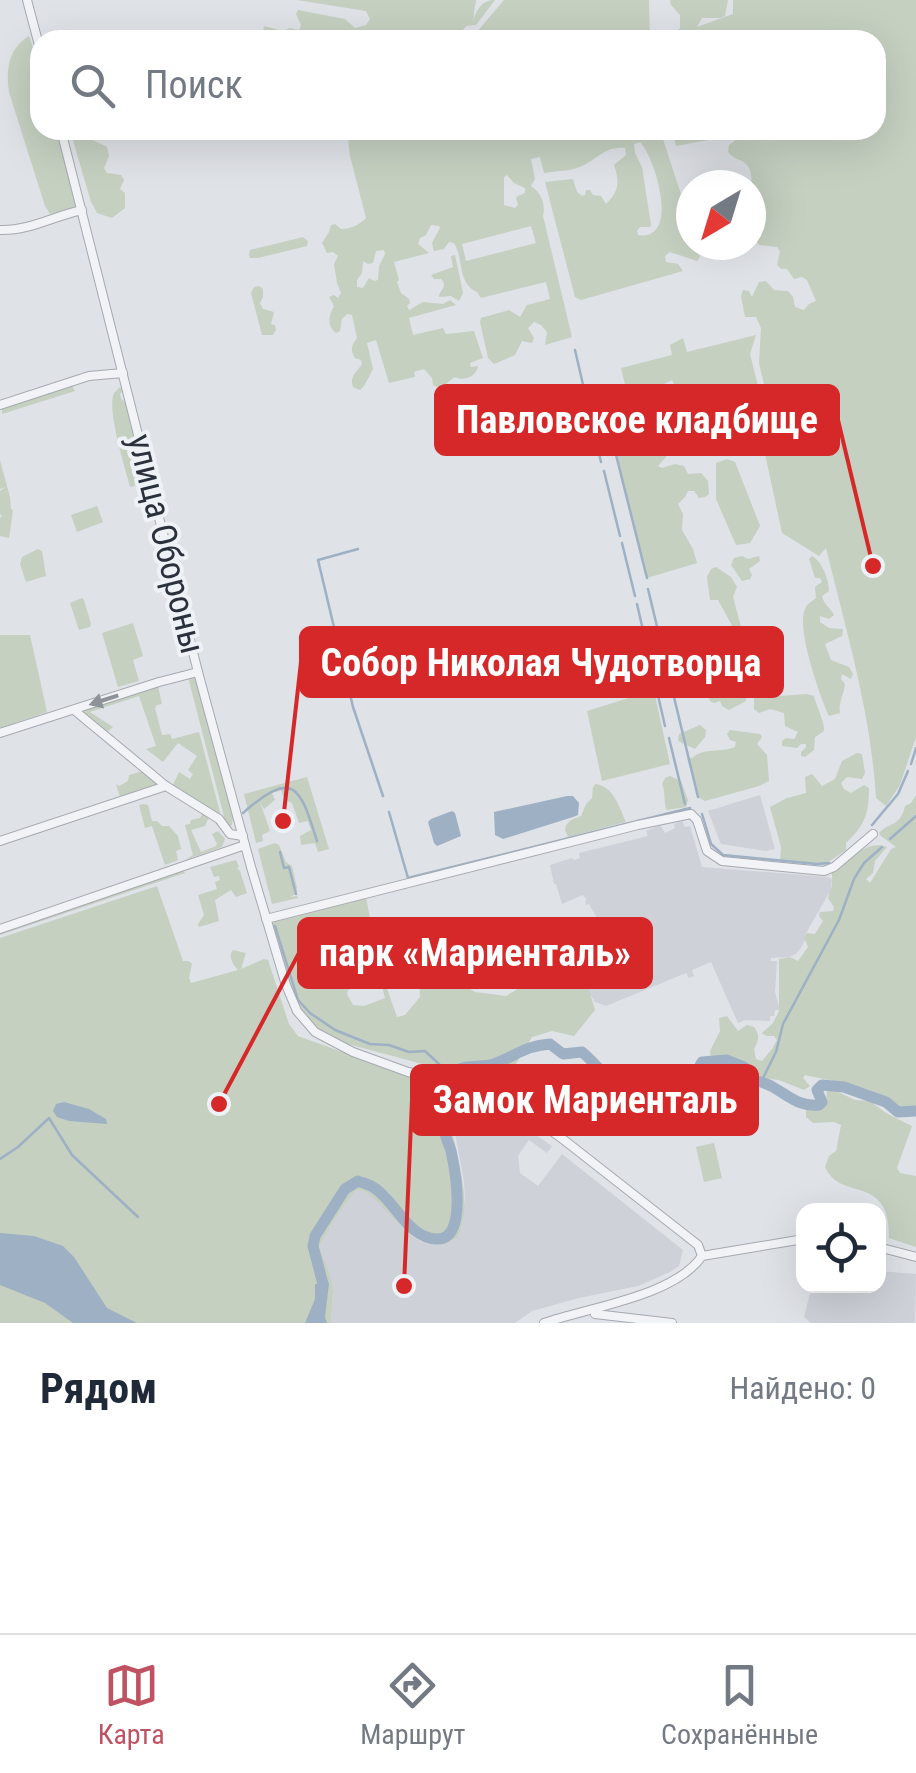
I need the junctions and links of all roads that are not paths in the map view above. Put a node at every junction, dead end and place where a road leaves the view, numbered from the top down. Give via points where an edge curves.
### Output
1 (27, 0) edge
2 (35, 30) edge
3 (64, 140) edge
4 (82, 210) junction
5 (0, 230) edge
6 (123, 373) junction
7 (0, 405) edge
8 (198, 672) junction
9 (74, 710) junction
10 (0, 733) edge
11 (166, 786) junction
12 (872, 834) dead end
13 (244, 840) junction
14 (0, 841) edge
15 (266, 919) junction
16 (0, 929) edge
17 (796, 1239) edge
18 (886, 1249) edge
19 (702, 1256) junction
20 (916, 1257) edge
21 (595, 1314) dead end
22 (544, 1323) edge
23 (672, 1323) edge

1 - 2 street
3 - 4 street, улица Обороны
4 - 5 street
4 - 6 street, улица Обороны
6 - 7 street via 90,376
6 - 8 street, улица Обороны
8 -> 9 street
8 - 13 street, улица Обороны
9 - 10 street
9 - 11 street
11 - 13 street
11 - 14 street
12 - 15 street via 824,870 722,861 707,851 692,814
13 - 15 street, улица Обороны
13 - 16 street
15 - 19 street, улица Обороны via 293,1004 315,1032 408,1072 494,1092 698,1245
17 - 19 street
18 - 20 street
19 - 22 street via 672,1282
21 - 23 street

